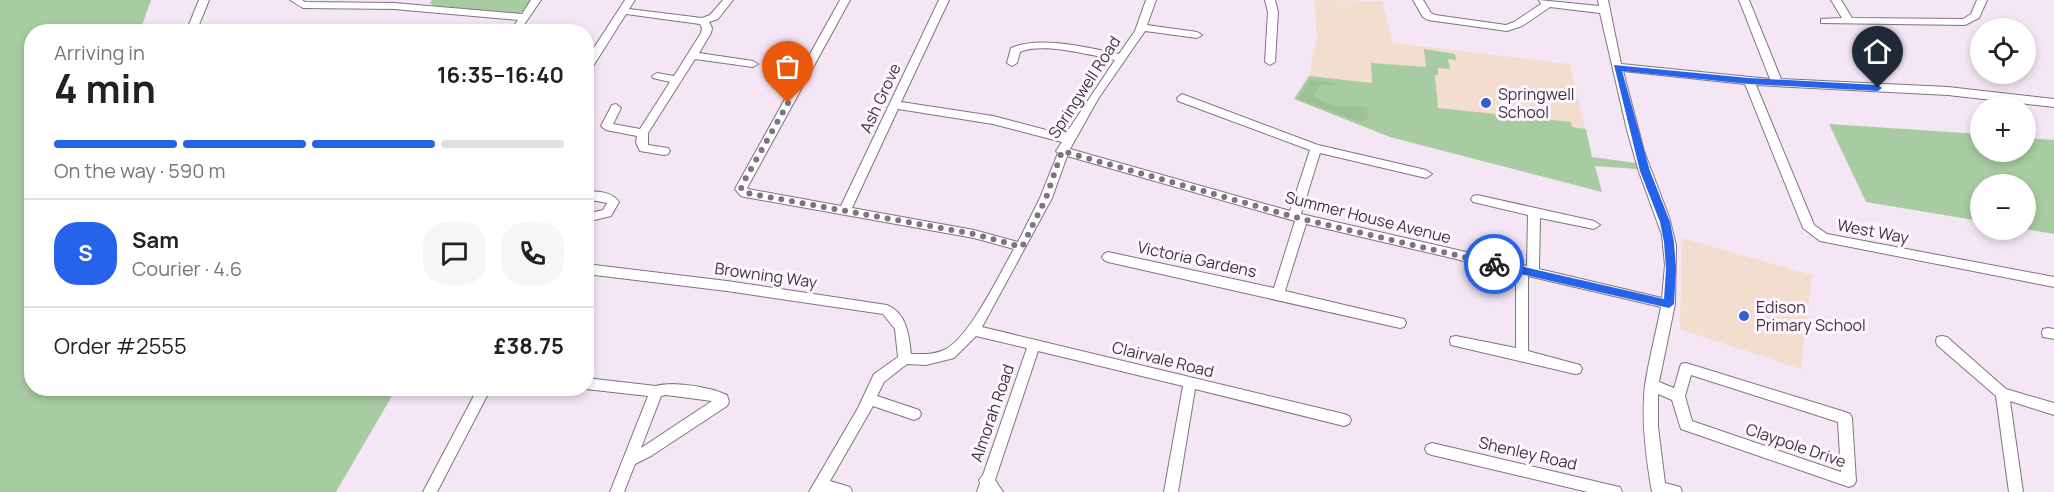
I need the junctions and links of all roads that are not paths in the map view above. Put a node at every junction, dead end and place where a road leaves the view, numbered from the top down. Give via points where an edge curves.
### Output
1 (204, 0) edge
2 (295, 0) edge
3 (536, 0) edge
4 (630, 0) edge
5 (728, 0) edge
6 (845, 0) edge
7 (944, 0) edge
8 (1151, 0) edge
9 (1270, 0) edge
10 (1419, 0) edge
11 (1744, 0) edge
12 (1836, 0) edge
13 (1982, 0) edge
14 (1545, 2) edge
15 (424, 4) edge
16 (1604, 5) edge
17 (623, 11) junction
18 (524, 16) junction
19 (1848, 20) junction
20 (703, 21) junction
21 (1825, 21) dead end
22 (194, 24) edge
23 (519, 24) edge
24 (1142, 27) junction
25 (1197, 35) dead end
26 (692, 55) junction
27 (594, 56) edge
28 (1121, 58) junction
29 (1270, 62) dead end
30 (1012, 63) dead end
31 (753, 64) dead end
32 (1617, 67) junction
33 (657, 76) dead end
34 (676, 80) junction
35 (1749, 81) junction
36 (1777, 83) junction
37 (1182, 98) dead end
38 (2054, 103) edge
39 (895, 105) junction
40 (616, 108) dead end
41 (643, 133) junction
42 (1065, 146) junction
43 (1316, 148) junction
44 (664, 151) dead end
45 (1426, 174) dead end
46 (594, 196) edge
47 (1476, 199) dead end
48 (845, 210) junction
49 (1534, 213) junction
50 (594, 216) edge
51 (1298, 218) junction
52 (1594, 225) dead end
53 (1022, 247) junction
54 (1108, 257) dead end
55 (594, 270) edge
56 (1527, 272) junction
57 (2054, 282) edge
58 (1278, 294) junction
59 (1669, 304) junction
60 (1400, 323) dead end
61 (974, 330) junction
62 (1456, 341) dead end
63 (1942, 341) dead end
64 (1034, 345) junction
65 (1522, 355) junction
66 (905, 359) junction
67 (1575, 369) dead end
68 (1190, 382) junction
69 (594, 384) edge
70 (1652, 385) junction
71 (656, 392) junction
72 (2002, 393) junction
73 (481, 396) edge
74 (1678, 396) junction
75 (869, 399) junction
76 (2054, 409) edge
77 (914, 414) dead end
78 (1344, 420) dead end
79 (1432, 449) dead end
80 (630, 460) junction
81 (985, 486) edge
82 (819, 488) edge
83 (1658, 490) edge
84 (430, 492) edge
85 (617, 492) edge
86 (845, 492) edge
87 (996, 492) edge
88 (1171, 492) edge
89 (1615, 492) edge
90 (1675, 492) edge
91 (2016, 492) edge

1 - 22 street
2 - 15 street via 303,5
3 - 18 street
4 - 17 street
5 - 20 street via 714,17
6 - 48 street via 741,189
7 - 39 street, Ash Grove
8 - 24 street, Springwell Road
9 - 29 street
10 - 14 street via 1432,18 1507,28
11 - 36 street
12 - 19 street
13 - 19 street via 1975,16 1965,22
14 - 16 street
15 - 18 street
16 - 32 street
17 - 20 street
17 - 27 street
18 - 23 street
19 - 21 street
20 - 26 street via 706,33
24 - 25 street
24 - 28 street, Springwell Road
26 - 31 street
26 - 34 street
28 - 30 street via 1025,46 1015,51
28 - 42 street, Springwell Road
32 - 35 street
32 - 59 street via 1645,171 1665,222 1671,269
33 - 34 street
34 - 41 street
35 - 36 street
35 - 57 street, West Way via 1809,228 1816,234
36 - 38 street via 1948,91
37 - 43 street
39 - 42 street, Summer House Avenue via 993,120
39 - 48 street, Ash Grove
40 - 41 street via 606,126
41 - 44 street via 644,148
42 - 51 street, Summer House Avenue
42 - 53 street, Springwell Road
43 - 45 street
43 - 51 street
46 - 50 street via 613,202 607,213
47 - 49 street
48 - 53 street
49 - 52 street
49 - 56 street
51 - 56 street, Summer House Avenue
51 - 58 street
53 - 61 street, Springwell Road
54 - 58 street, Victoria Gardens
55 - 66 street, Browning Way via 886,310 901,327
56 - 59 street, Summer House Avenue
56 - 65 street
58 - 60 street, Victoria Gardens
59 - 70 street
61 - 64 street, Clairvale Road
61 - 66 street, Springwell Road via 949,354 927,360
62 - 65 street
63 - 72 street
64 - 68 street, Clairvale Road
64 - 81 street, Almorah Road
65 - 67 street
66 - 75 street via 879,378
68 - 78 street, Clairvale Road
68 - 88 street
69 - 71 street
70 - 74 street
70 - 83 street via 1649,414
71 - 80 street
71 - 80 street via 666,389 716,396 722,402
72 - 76 street
72 - 91 street
73 - 84 street
74 - 74 street, Claypole Drive via 1686,368 1845,418 1849,480 1686,424
75 - 77 street
75 - 82 street
79 - 89 street, Shenley Road
80 - 85 street
81 - 87 street
82 - 86 street
83 - 90 street

